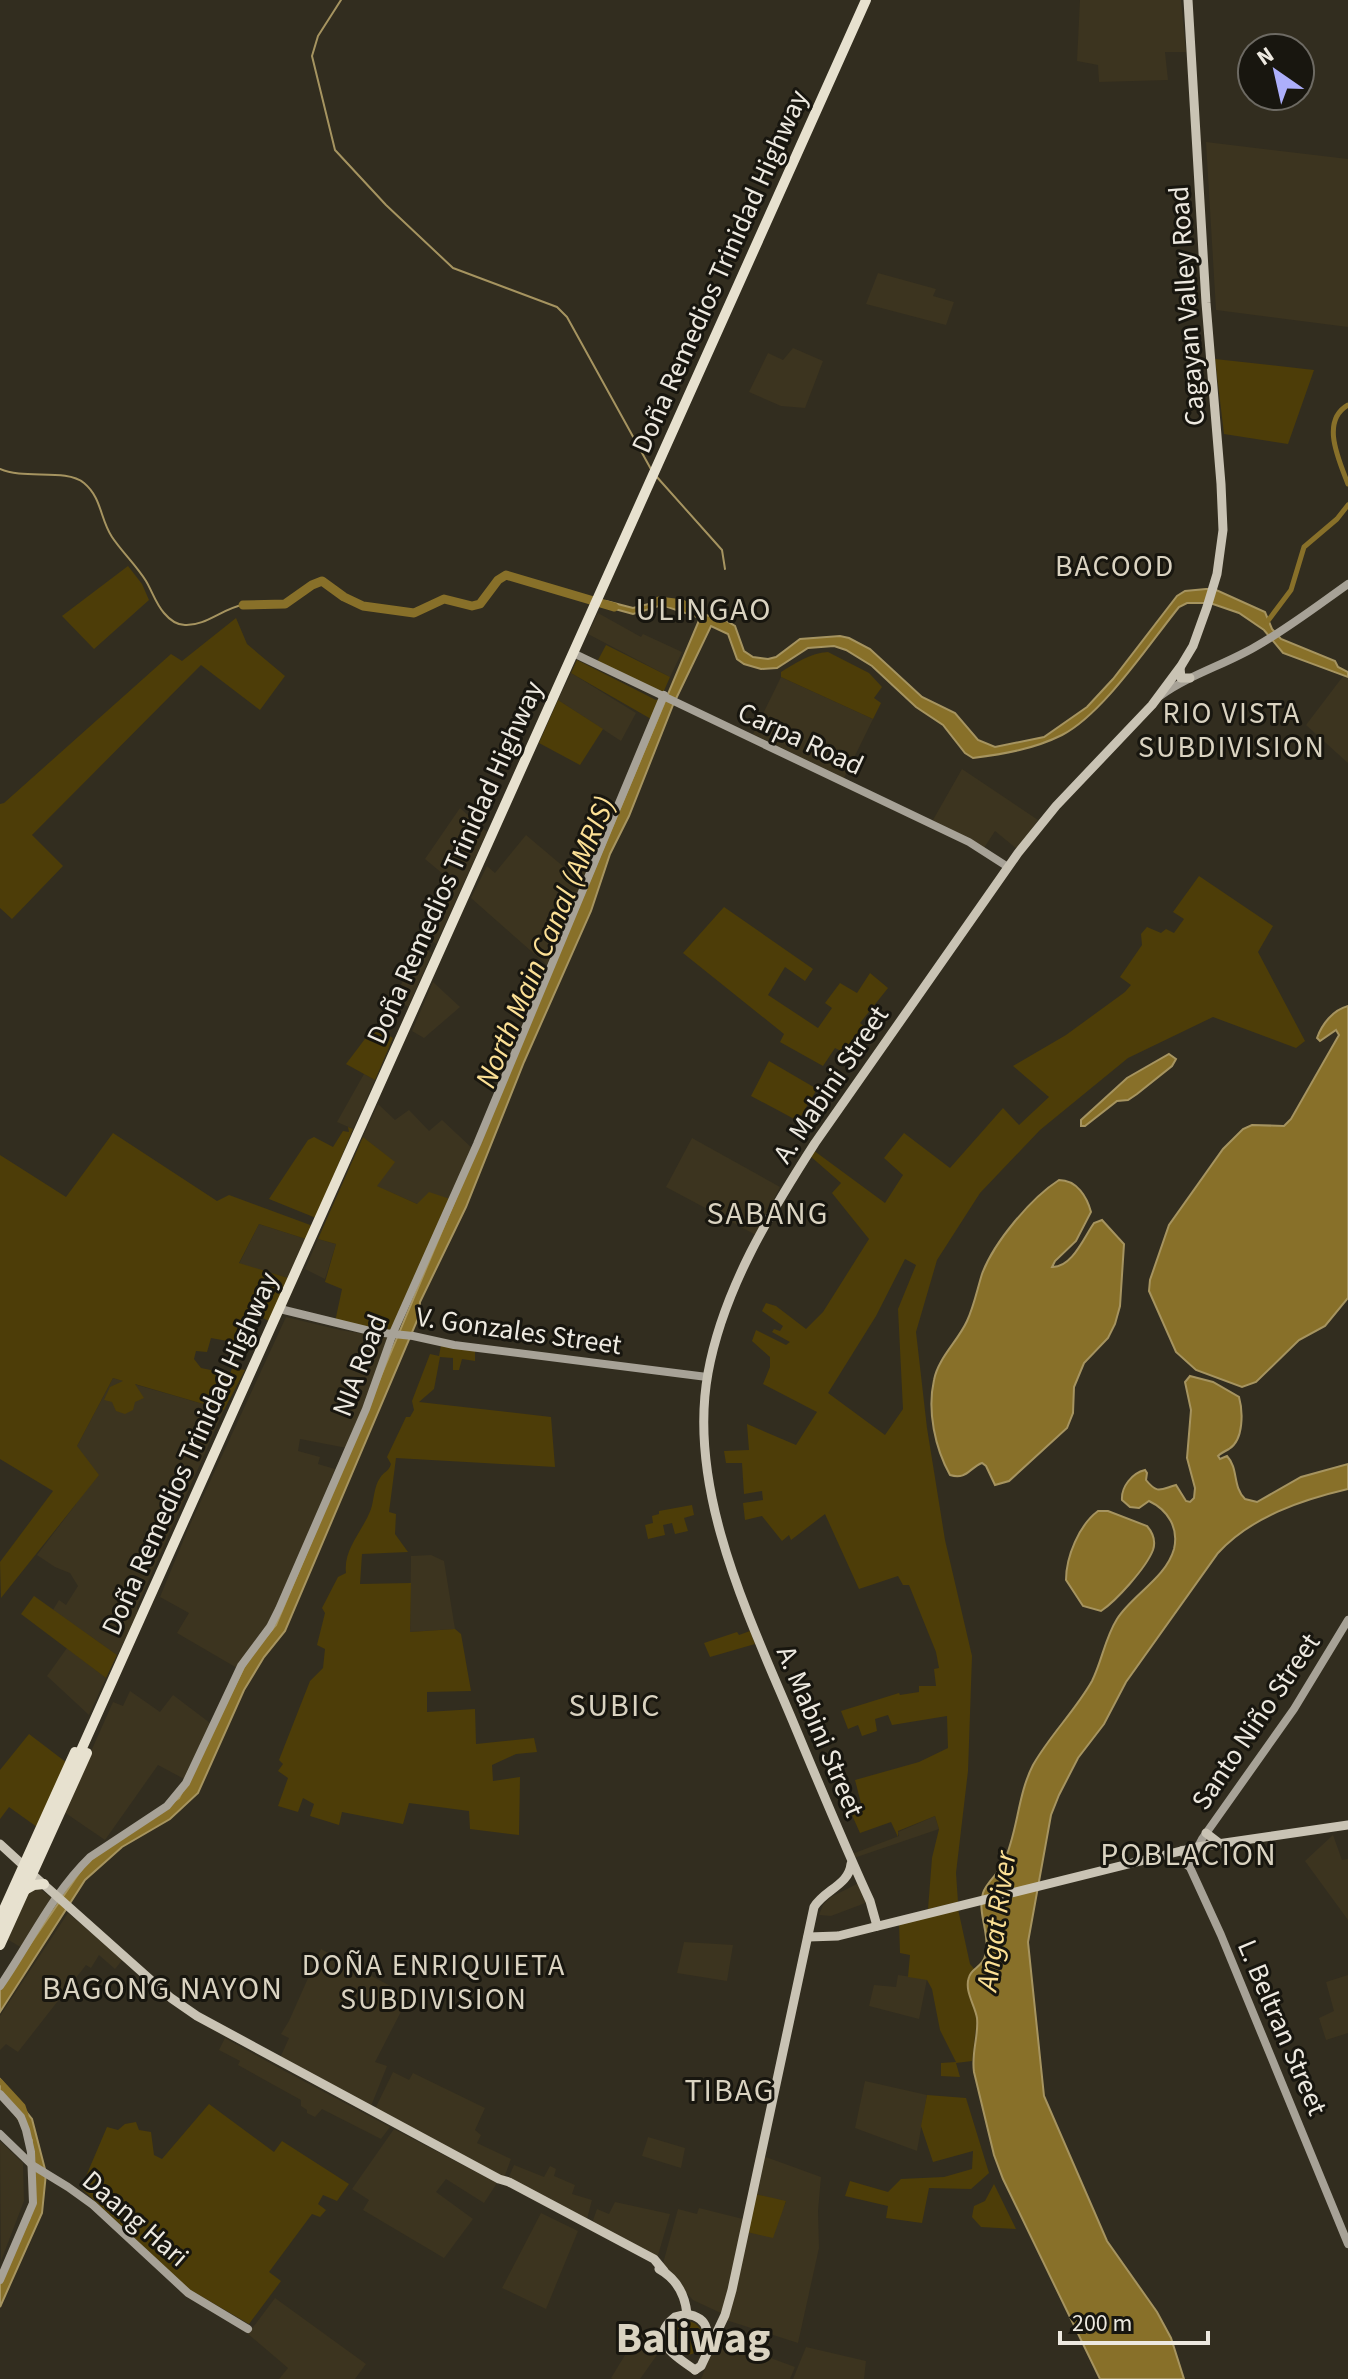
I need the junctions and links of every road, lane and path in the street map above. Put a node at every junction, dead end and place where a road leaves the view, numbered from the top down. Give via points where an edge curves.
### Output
1 (866, 0) edge
2 (1188, 0) edge
3 (1348, 584) edge
4 (1207, 607) joint
5 (573, 653) junction
6 (1181, 666) junction
7 (1190, 678) junction
8 (667, 698) junction
9 (1158, 698) junction
10 (1008, 867) junction
11 (280, 1309) junction
12 (395, 1334) junction
13 (707, 1377) junction
14 (1348, 1620) edge
15 (85, 1743) junction
16 (1348, 1825) edge
17 (1219, 1843) junction
18 (0, 1844) edge
19 (1192, 1845) junction
20 (851, 1862) junction
21 (1190, 1867) junction
22 (28, 1870) junction
23 (44, 1884) junction
24 (25, 1890) junction
25 (59, 1897) junction
26 (0, 1918) edge
27 (877, 1926) junction
28 (0, 1932) edge
29 (808, 1937) junction
30 (0, 1945) edge
31 (0, 1986) edge
32 (0, 2094) edge
33 (0, 2134) edge
34 (38, 2170) junction
35 (1348, 2244) edge
36 (0, 2280) edge
37 (691, 2315) junction
38 (721, 2320) junction
39 (248, 2329) dead end
40 (701, 2352) junction
41 (680, 2358) junction
42 (697, 2374) edge

1 - 5 highway, Doña Remedios Trinidad Highway
2 - 4 main road, Cagayan Valley Road via 1223,530
3 - 7 street via 1259,645
4 - 6 main road, A. Mabini Street
5 - 8 street, Carpa Road
5 - 11 highway, Doña Remedios Trinidad Highway
6 - 7 main road via 1181,678
6 - 9 main road, A. Mabini Street
7 - 9 street
8 - 10 street, Carpa Road via 969,842
8 - 12 street, NIA Road
9 - 10 main road, A. Mabini Street via 1047,817
10 - 13 main road, A. Mabini Street via 783,1193 725,1312
11 - 12 street, V. Gonzales Street
11 - 15 highway, Doña Remedios Trinidad Highway
12 - 13 street, V. Gonzales Street
12 - 25 street, NIA Road via 279,1609 241,1666 186,1783 167,1806 90,1857
13 - 20 main road, A. Mabini Street via 705,1450 714,1513 750,1617
14 - 19 street, Santo Niño Street via 1294,1709
15 - 22 highway, Doña Remedios Trinidad Highway via 87,1753
15 - 28 highway, bridge
16 - 17 main road
17 - 19 main road
17 - 19 main road
18 - 22 main road
19 - 21 street, Santo Niño Street
19 - 21 street, L. Beltran Street
19 - 27 main road
20 - 27 main road, A. Mabini Street
20 - 29 main road via 846,1878 819,1898
21 - 35 street, L. Beltran Street
22 - 23 main road
22 - 24 highway, Doña Remedios Trinidad Highway
22 - 26 highway, Doña Remedios Trinidad Highway
23 - 24 highway
23 - 25 main road
24 - 30 highway, Doña Remedios Trinidad Highway
25 - 31 street, NIA Road
25 - 37 main road via 171,1998 218,2029 664,2271 679,2286
27 - 29 main road
29 - 38 main road via 738,2265
32 - 34 street via 21,2117
33 - 34 street, Daang Hari
34 - 36 street via 30,2214
34 - 39 street, Daang Hari via 93,2205 192,2296
37 - 38 main road
37 - 40 main road via 704,2322 708,2332
37 - 41 main road via 672,2319 664,2332 669,2350
38 - 42 main road
40 - 41 main road
40 - 42 main road
41 - 42 main road

